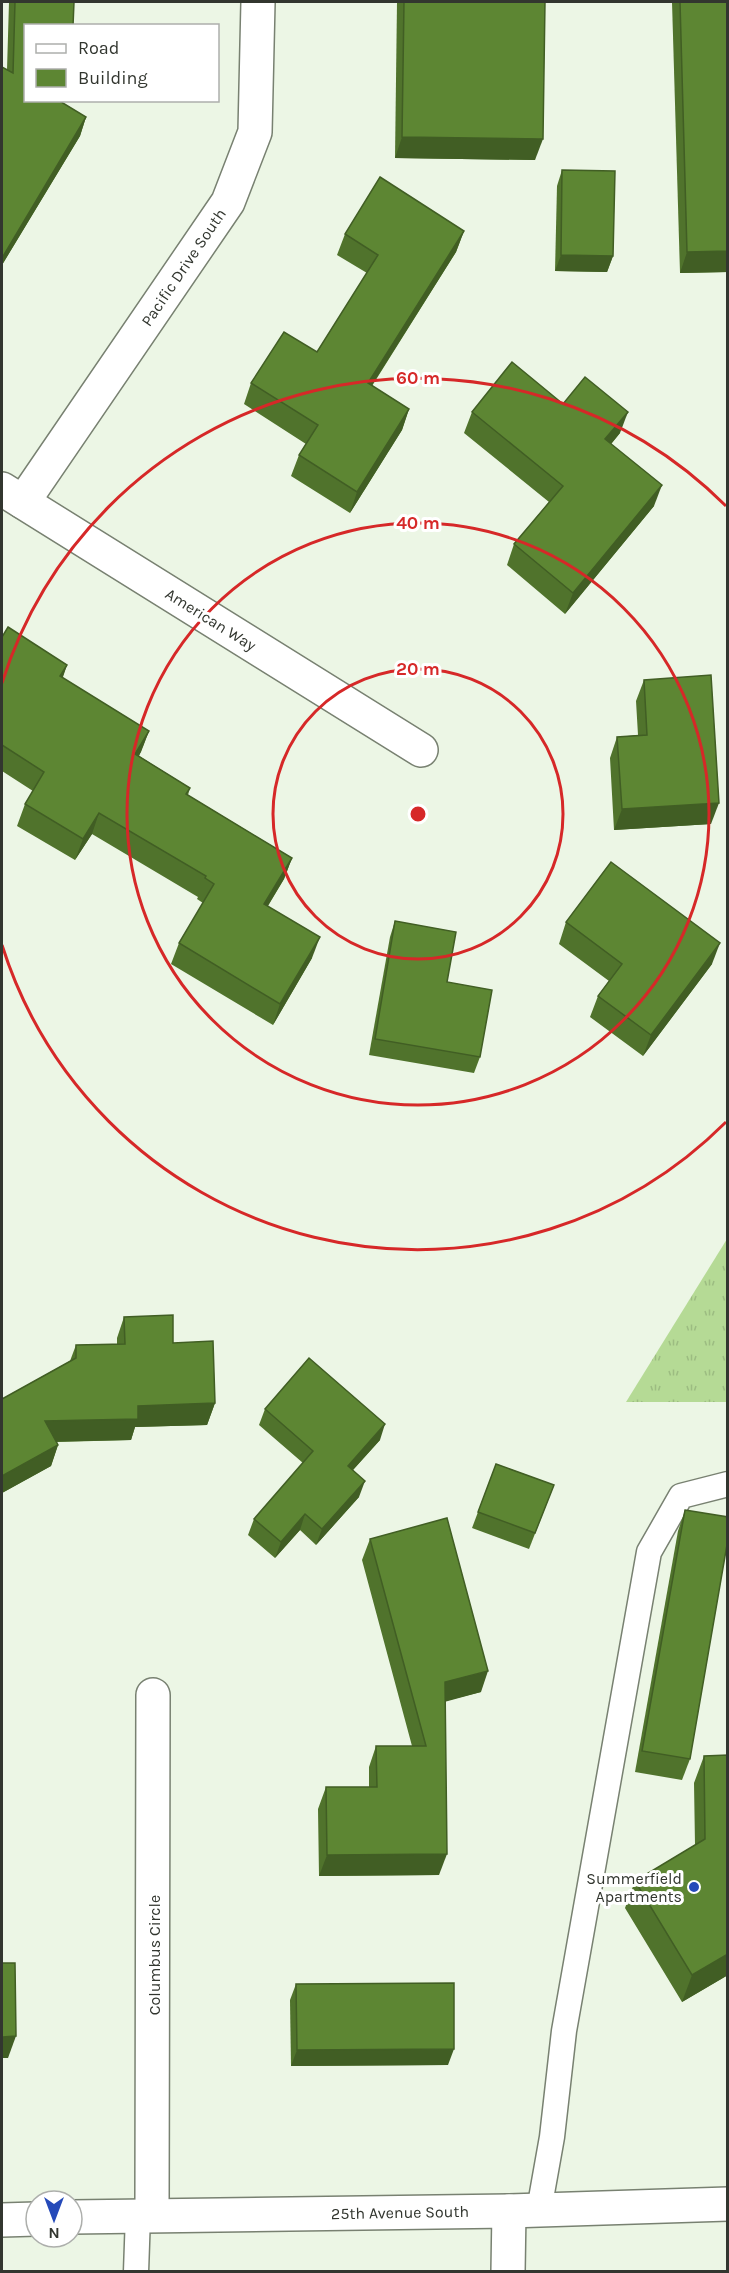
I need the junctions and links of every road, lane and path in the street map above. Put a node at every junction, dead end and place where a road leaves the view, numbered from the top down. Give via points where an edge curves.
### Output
1 (258, 2) edge
2 (13, 495) edge
3 (421, 750) dead end
4 (728, 1484) edge
5 (153, 1695) dead end
6 (728, 2204) edge
7 (524, 2210) junction
8 (145, 2215) junction
9 (84, 2217) edge
10 (24, 2219) edge
11 (2, 2220) edge
12 (136, 2271) edge
13 (508, 2271) edge

1 - 2 street, Pacific Drive South via 255,132 228,202
2 - 3 street, American Way
4 - 7 lane via 681,1496 649,1552 564,2031 552,2137
5 - 8 street, Columbus Circle
6 - 7 street, 25th Avenue South
7 - 8 street, 25th Avenue South
7 - 13 street
8 - 9 street, 25th Avenue South
8 - 12 lane
10 - 11 street

